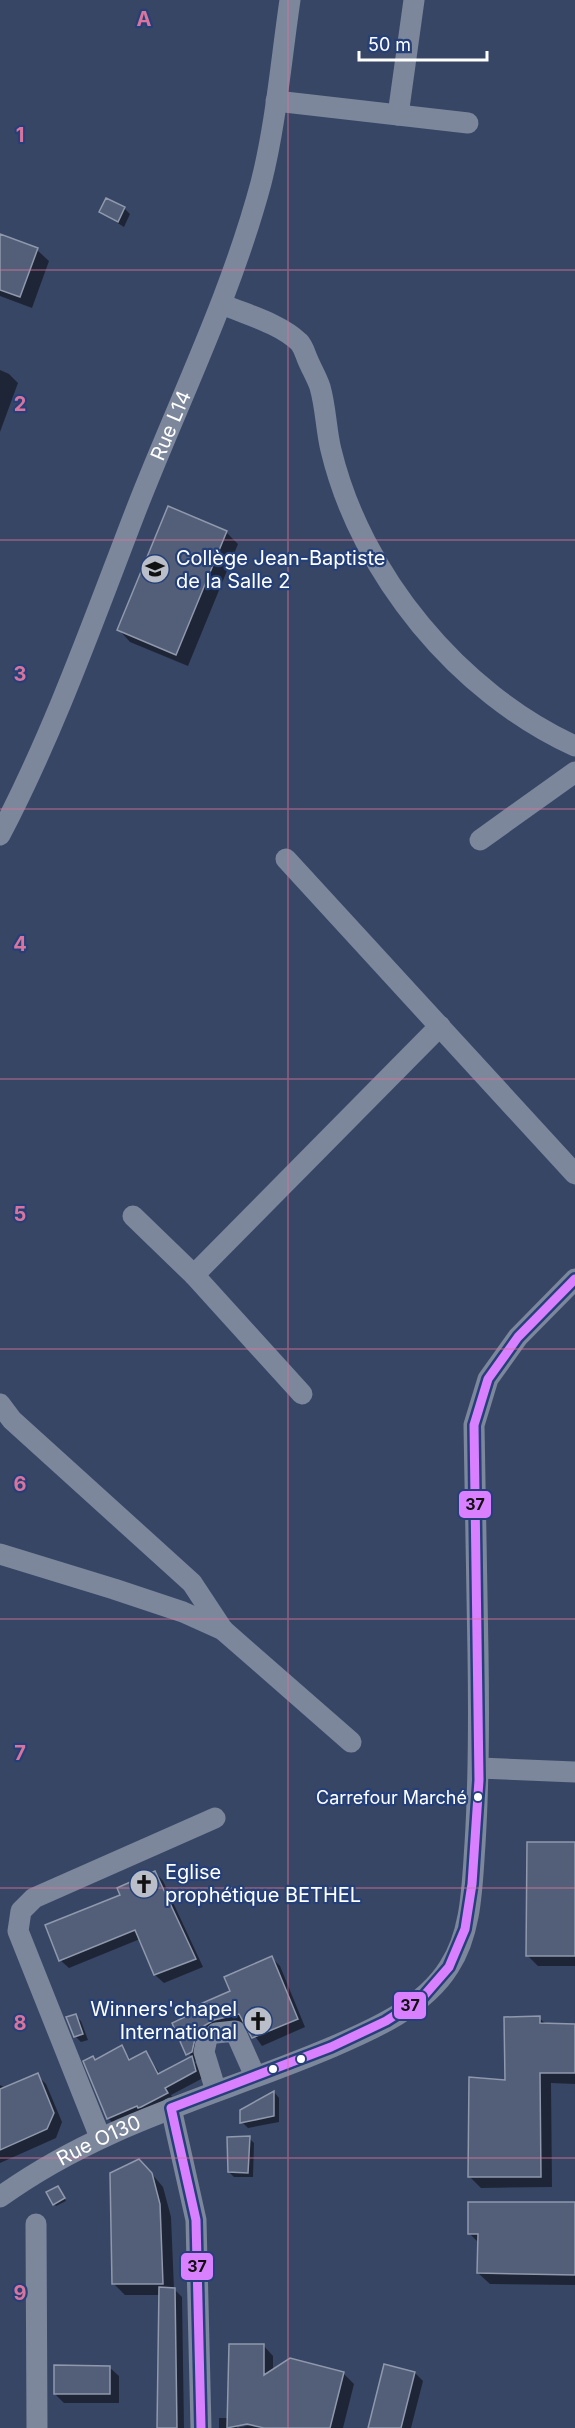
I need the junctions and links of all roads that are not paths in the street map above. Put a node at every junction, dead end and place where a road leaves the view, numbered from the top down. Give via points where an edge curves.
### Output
1 (290, 0) edge
2 (414, 0) edge
3 (276, 101) junction
4 (398, 115) junction
5 (468, 123) dead end
6 (222, 304) junction
7 (575, 746) edge
8 (575, 772) edge
9 (0, 835) edge
10 (480, 840) dead end
11 (286, 859) dead end
12 (440, 1026) junction
13 (575, 1174) edge
14 (133, 1216) dead end
15 (194, 1275) junction
16 (575, 1279) edge
17 (302, 1394) dead end
18 (0, 1404) edge
19 (0, 1554) edge
20 (223, 1630) junction
21 (351, 1742) dead end
22 (480, 1768) junction
23 (575, 1772) edge
24 (214, 1818) dead end
25 (255, 2076) junction
26 (216, 2091) junction
27 (171, 2108) junction
28 (100, 2137) junction
29 (0, 2197) edge
30 (36, 2224) dead end
31 (37, 2428) edge
32 (201, 2428) edge

1 - 3 street, Rue L14
2 - 4 street
3 - 4 street
3 - 6 street, Rue L14 via 261,181
4 - 5 street
6 - 7 street via 277,327 300,343 320,387 331,451 353,518 376,562 411,611 462,671 504,704
6 - 9 street, Rue L14 via 25,785
8 - 10 street
11 - 12 street
12 - 13 street
12 - 15 street
14 - 15 street
15 - 17 street
16 - 22 street, Rue O130 via 518,1337 488,1379 474,1425
18 - 20 street via 12,1420 192,1583
19 - 20 street via 124,1592
20 - 21 street
22 - 23 street
22 - 25 street, Rue O130 via 465,1929 449,1967 422,1998 386,2021
24 - 28 street via 33,1898 21,1911 18,1931
25 - 26 street, Rue O130
25 - 26 street via 235,2031 211,2035 204,2044 204,2052
26 - 27 street, Rue O130
27 - 28 street, Rue O130
27 - 32 street via 196,2220
28 - 29 street, Rue O130 via 33,2173
30 - 31 street

